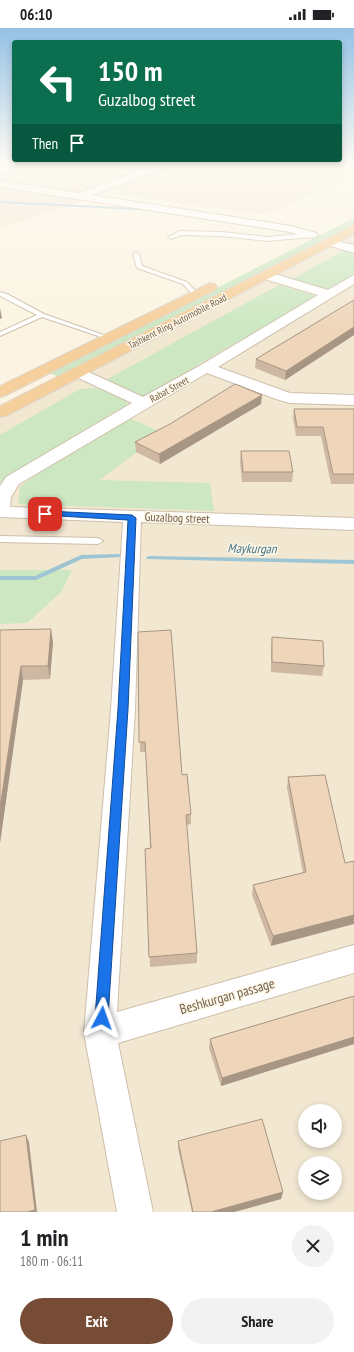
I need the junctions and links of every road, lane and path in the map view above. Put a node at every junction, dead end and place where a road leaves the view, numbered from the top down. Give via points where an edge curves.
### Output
1 (222, 218) edge
2 (326, 228) dead end
3 (354, 229) edge
4 (312, 235) junction
5 (171, 237) dead end
6 (328, 242) junction
7 (354, 249) edge
8 (278, 252) dead end
9 (136, 254) dead end
10 (265, 275) junction
11 (354, 279) edge
12 (223, 280) dead end
13 (0, 294) edge
14 (195, 294) junction
15 (329, 294) junction
16 (42, 315) junction
17 (0, 334) edge
18 (109, 338) junction
19 (206, 368) junction
20 (77, 372) junction
21 (14, 385) junction
22 (0, 392) edge
23 (34, 395) junction
24 (354, 400) edge
25 (144, 403) junction
26 (0, 412) edge
27 (1, 512) edge
28 (132, 518) junction
29 (354, 524) edge
30 (0, 539) edge
31 (98, 541) dead end
32 (354, 959) edge
33 (100, 1033) junction
34 (135, 1212) edge

1 - 4 street via 291,229
2 - 4 highway
3 - 6 highway, Tashkent Ring Automobile Road
4 - 5 lane via 267,239 180,233
4 - 8 highway
6 - 7 street
6 - 10 highway, Tashkent Ring Automobile Road
9 - 14 lane via 139,266 185,283
10 - 15 street
10 - 20 highway, Tashkent Ring Automobile Road
11 - 15 street, Rabat Street
12 - 14 highway, Tashkent Ring Automobile Road
13 - 16 lane
14 - 18 highway, Tashkent Ring Automobile Road
15 - 19 street, Rabat Street
16 - 17 lane
16 - 18 lane
18 - 21 highway, Tashkent Ring Automobile Road
19 - 24 street via 290,398
19 - 25 street, Rabat Street
20 - 23 highway, Tashkent Ring Automobile Road
20 - 25 street
21 - 22 highway, Tashkent Ring Automobile Road
21 - 23 highway
23 - 26 highway, Tashkent Ring Automobile Road
25 - 27 street, Rabat Street via 12,481 2,497
27 - 28 street, Guzalbog street
28 - 29 street, Guzalbog street
28 - 33 street via 123,709
30 - 31 lane
32 - 33 street, Beshkurgan passage
33 - 34 street

